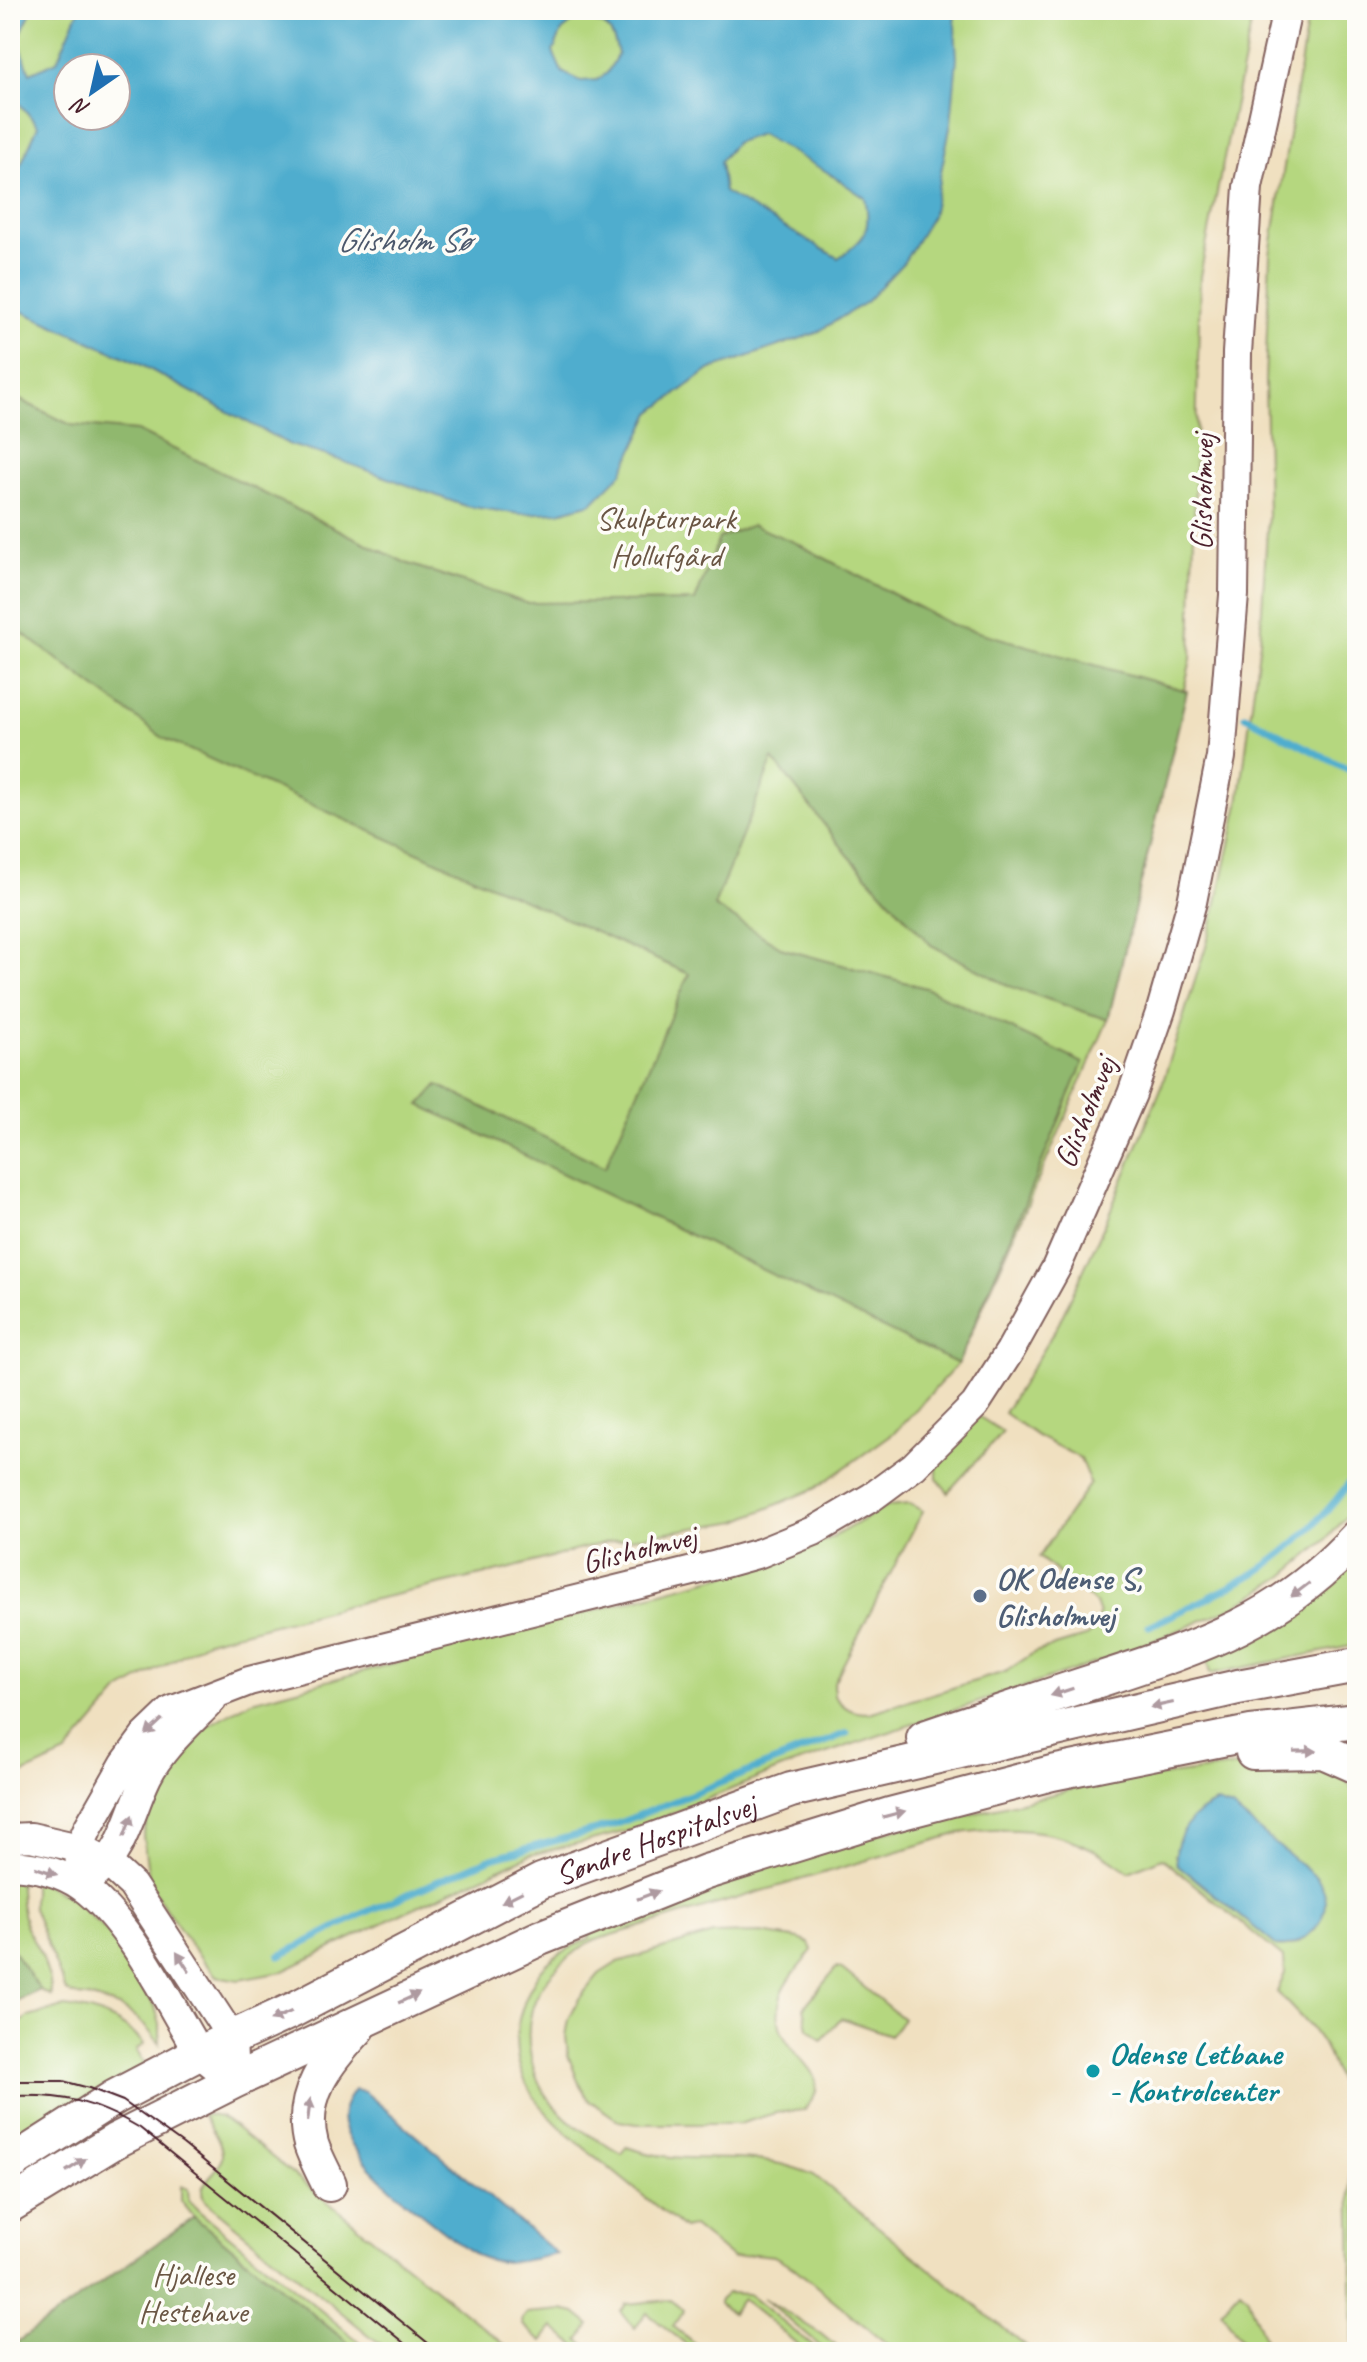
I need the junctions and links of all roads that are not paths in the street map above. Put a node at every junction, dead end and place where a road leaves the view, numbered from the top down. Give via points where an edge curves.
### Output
1 (1287, 10) edge
2 (1357, 1537) edge
3 (1357, 1665) edge
4 (222, 1690) junction
5 (1357, 1700) edge
6 (1357, 1721) edge
7 (1113, 1761) junction
8 (1357, 1766) edge
9 (1052, 1773) junction
10 (791, 1790) junction
11 (10, 1838) edge
12 (79, 1848) junction
13 (108, 1863) junction
14 (10, 1865) edge
15 (81, 1886) junction
16 (368, 2017) junction
17 (232, 2038) junction
18 (199, 2053) junction
19 (234, 2081) junction
20 (10, 2164) edge
21 (329, 2184) dead end
22 (10, 2205) edge

1 - 4 street, Glisholmvej via 1248,187 1237,353 1229,678 1221,757 1192,902 1132,1094 1056,1268 1004,1360 975,1405 914,1466 804,1535 717,1565
2 -> 10 street via 1292,1596 1197,1647 923,1738
3 -> 10 street, Søndre Hospitalsvej via 1238,1687
4 -> 12 street, Glisholmvej via 171,1711 145,1736 106,1793
13 -> 4 street, Glisholmvej via 165,1749
5 - 9 street via 1249,1712 1129,1744
6 - 7 street, Søndre Hospitalsvej via 1251,1733
7 -> 8 street via 1323,1751
7 - 9 street, Søndre Hospitalsvej
16 -> 9 street, Søndre Hospitalsvej via 540,1938 706,1872 890,1815
10 -> 17 street, Søndre Hospitalsvej via 541,1881
11 - 12 street via 31,1837
12 - 13 street
12 - 15 street, Glisholmvej
13 - 15 street, Glisholmvej
17 -> 13 street via 132,1885
14 -> 15 street via 28,1865
15 - 18 street via 127,1935
16 - 19 street, Søndre Hospitalsvej
21 -> 16 street via 311,2145 309,2103 331,2056
17 - 18 street, Søndre Hospitalsvej
17 - 19 street
18 - 19 street
18 - 20 street, Søndre Hospitalsvej via 107,2102
22 -> 19 street, Søndre Hospitalsvej via 115,2141

